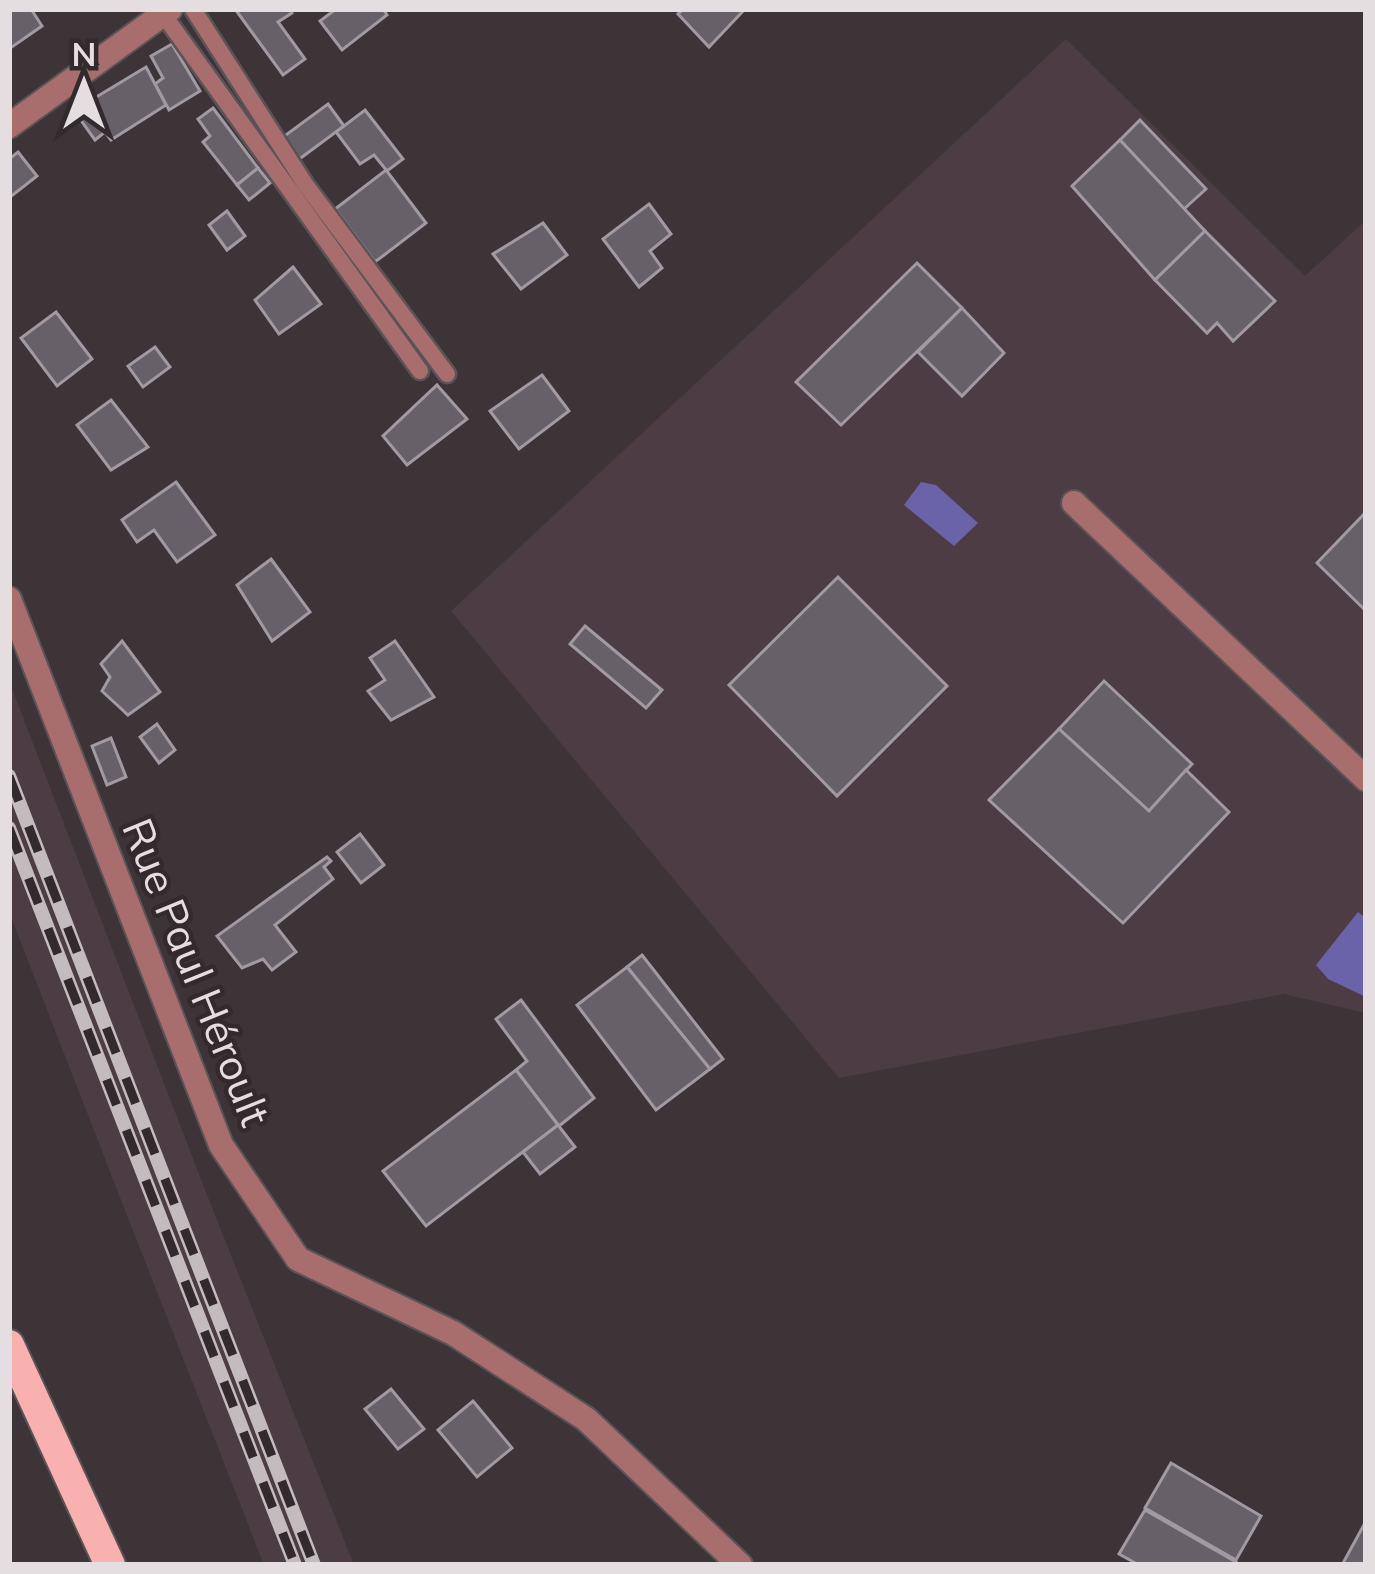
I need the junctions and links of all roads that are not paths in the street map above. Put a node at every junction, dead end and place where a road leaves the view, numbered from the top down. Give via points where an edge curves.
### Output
1 (193, 9) edge
2 (167, 11) edge
3 (9, 127) edge
4 (420, 371) dead end
5 (447, 374) dead end
6 (1074, 502) dead end
7 (9, 598) edge
8 (1366, 779) edge
9 (9, 1345) edge
10 (110, 1565) edge
11 (740, 1565) edge

1 - 5 lane via 305,184
2 - 3 street
2 - 4 lane
6 - 8 street
7 - 11 street, Rue Paul Héroult via 221,1145 298,1259 453,1334 586,1418
9 - 10 main road

